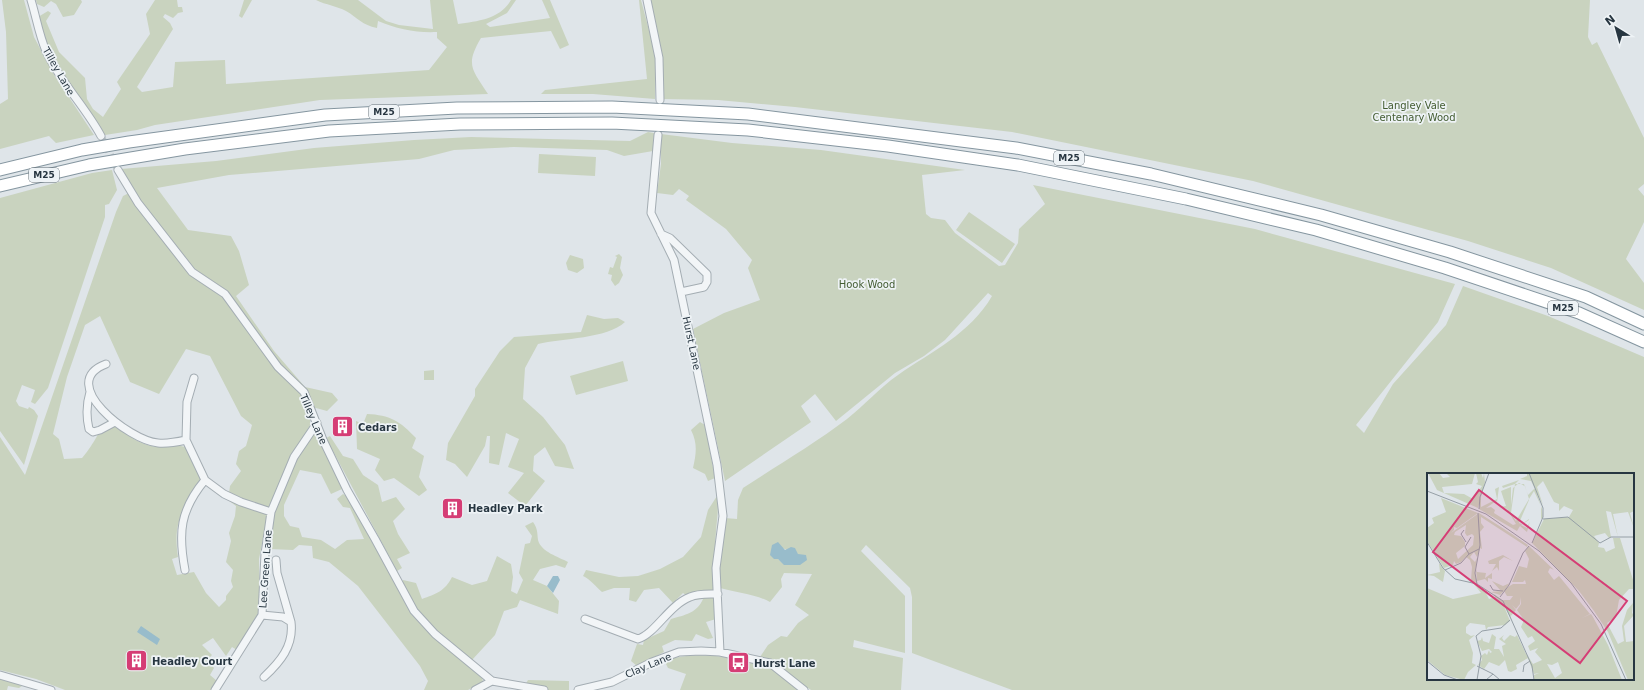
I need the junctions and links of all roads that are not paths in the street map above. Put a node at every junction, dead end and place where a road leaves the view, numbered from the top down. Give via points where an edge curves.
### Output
1 (31, 0) edge
2 (647, 0) edge
3 (660, 100) dead end
4 (658, 135) dead end
5 (101, 136) tunnel mouth
6 (0, 170) edge
7 (118, 170) tunnel mouth
8 (0, 186) edge
9 (661, 234) junction
10 (681, 292) junction
11 (1644, 324) edge
12 (1644, 342) edge
13 (106, 364) dead end
14 (194, 378) dead end
15 (90, 392) junction
16 (115, 422) junction
17 (317, 423) junction
18 (186, 440) junction
19 (205, 480) junction
20 (271, 512) junction
21 (276, 560) dead end
22 (185, 570) dead end
23 (718, 594) junction
24 (262, 615) junction
25 (585, 619) dead end
26 (291, 622) junction
27 (720, 652) junction
28 (0, 675) edge
29 (264, 677) dead end
30 (492, 681) junction
31 (31, 688) edge
32 (51, 690) edge
33 (215, 690) edge
34 (475, 690) edge
35 (544, 690) edge
36 (578, 690) edge
37 (804, 690) edge

1 - 5 street, Tilley Lane via 45,50
2 - 3 street via 659,58
4 - 9 street, Hurst Lane via 651,213
6 - 11 highway, M25 via 82,150 325,115 457,108 612,107 748,114 1016,148 1151,174 1321,215 1450,252 1586,297
7 - 17 street, Tilley Lane via 138,203 192,272 225,294 278,367 304,392
8 - 12 highway, M25 via 89,165 185,148 329,131 460,124 604,123 748,130 888,146 1018,165 1186,198 1316,230 1445,268 1579,313
9 - 10 street, Hurst Lane via 674,260
9 - 10 street via 670,238 707,274 704,287
10 - 23 street, Hurst Lane via 717,465 723,516 716,568
13 - 15 street via 95,368 91,374 88,384
14 - 18 street via 187,402
15 - 16 street via 106,415
15 - 16 street via 86,418 89,429 93,432
16 - 18 street via 129,432 158,443
17 - 20 street, Lee Green Lane via 294,457
17 - 30 street, Tilley Lane via 347,490 414,611 435,634
18 - 19 street
19 - 20 street via 224,494
19 - 22 street via 195,492 184,517 181,546
20 - 24 street, Lee Green Lane via 265,554
21 - 26 street via 277,573
23 - 25 street via 691,596 673,607 645,637 638,639
23 - 27 street, Hurst Lane
24 - 26 street via 283,617
24 - 33 street, Lee Green Lane
26 - 29 street via 292,632 283,658
27 - 36 street, Clay Lane via 679,652 612,682
27 - 37 street, Clay Lane via 770,662
28 - 31 street
30 - 34 street
30 - 35 street
31 - 32 street

